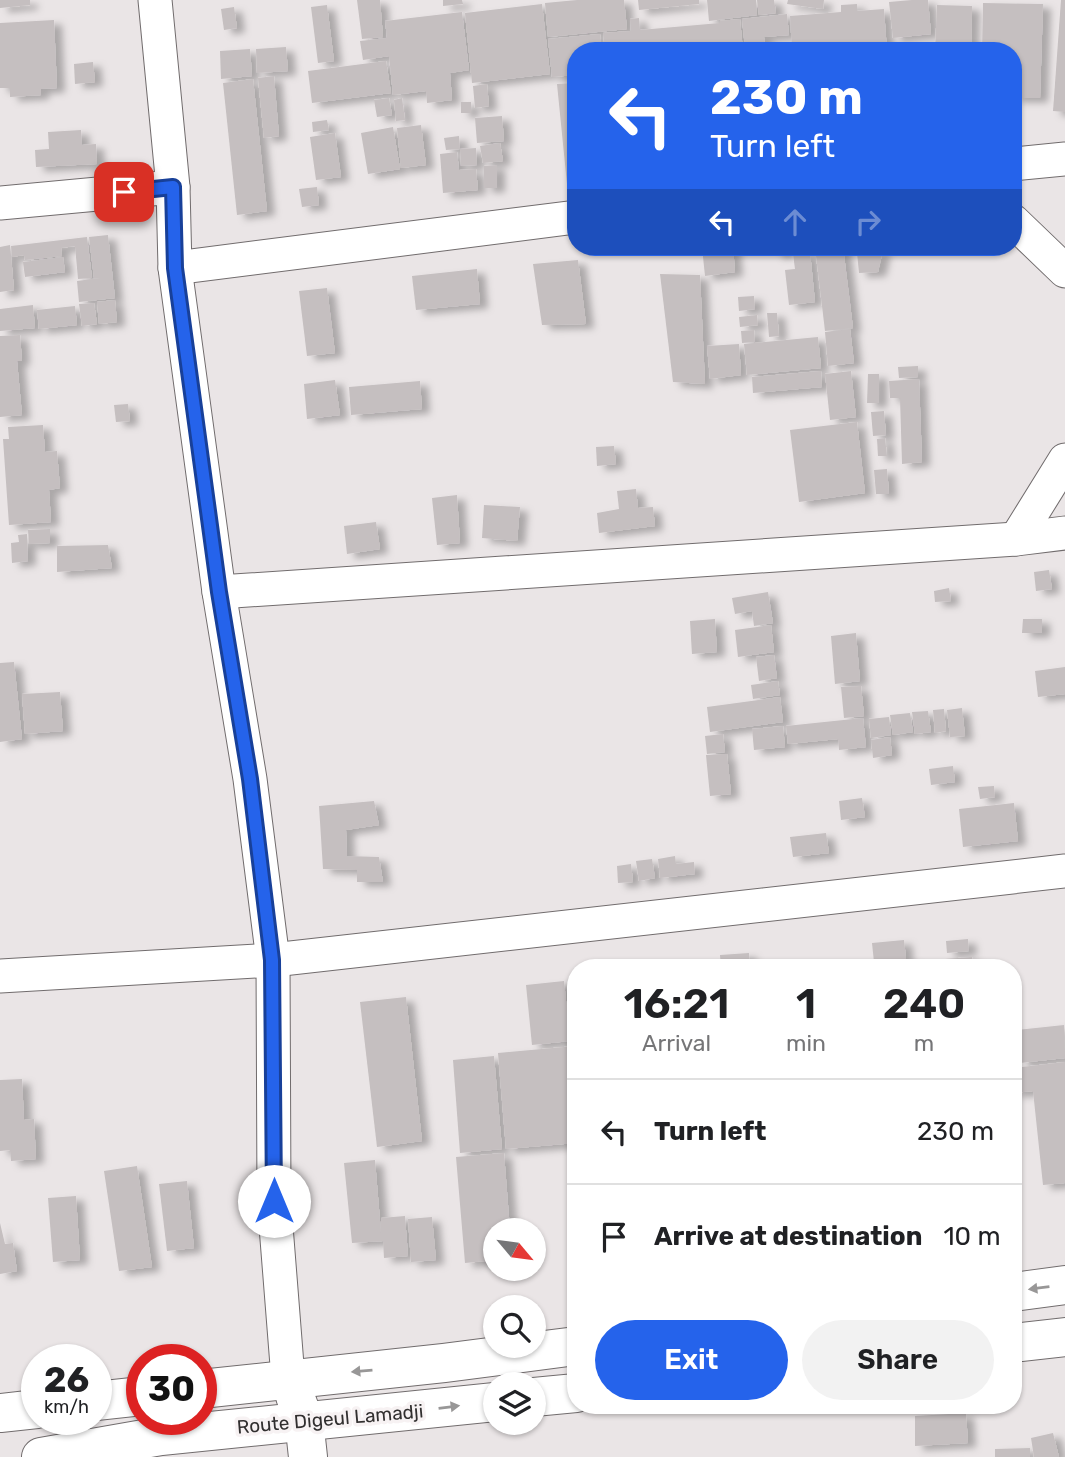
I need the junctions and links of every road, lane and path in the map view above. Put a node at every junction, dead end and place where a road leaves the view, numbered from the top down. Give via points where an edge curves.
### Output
1 (155, 0) edge
2 (1065, 159) edge
3 (1022, 163) edge
4 (173, 187) junction
5 (0, 203) edge
6 (567, 219) edge
7 (1022, 230) edge
8 (175, 268) junction
9 (1065, 271) edge
10 (1065, 460) edge
11 (1065, 533) edge
12 (1016, 539) junction
13 (219, 592) junction
14 (1065, 871) edge
15 (272, 960) junction
16 (0, 976) edge
17 (1065, 1285) edge
18 (1022, 1291) edge
19 (1065, 1337) edge
20 (1022, 1342) edge
21 (567, 1347) edge
22 (288, 1378) junction
23 (217, 1386) edge
24 (567, 1394) edge
25 (546, 1396) edge
26 (483, 1403) edge
27 (21, 1411) edge
28 (0, 1413) edge
29 (304, 1420) junction
30 (41, 1457) edge
31 (308, 1457) edge

1 - 4 street
2 - 3 street
4 - 5 street
4 - 8 street
6 - 8 street
7 - 9 street
8 - 13 street
10 - 12 street
11 - 12 street
12 - 13 street
13 - 15 street via 250,779
14 - 15 street
15 - 16 street
15 - 22 street via 274,1201
17 -> 18 main road
19 - 20 main road
21 -> 22 main road
22 - 23 main road
22 - 29 main road
24 - 25 main road
29 -> 26 main road, Route Digeul Lamadji
27 - 28 main road
29 - 30 main road, Route Digeul Lamadji via 161,1436
29 - 31 main road

